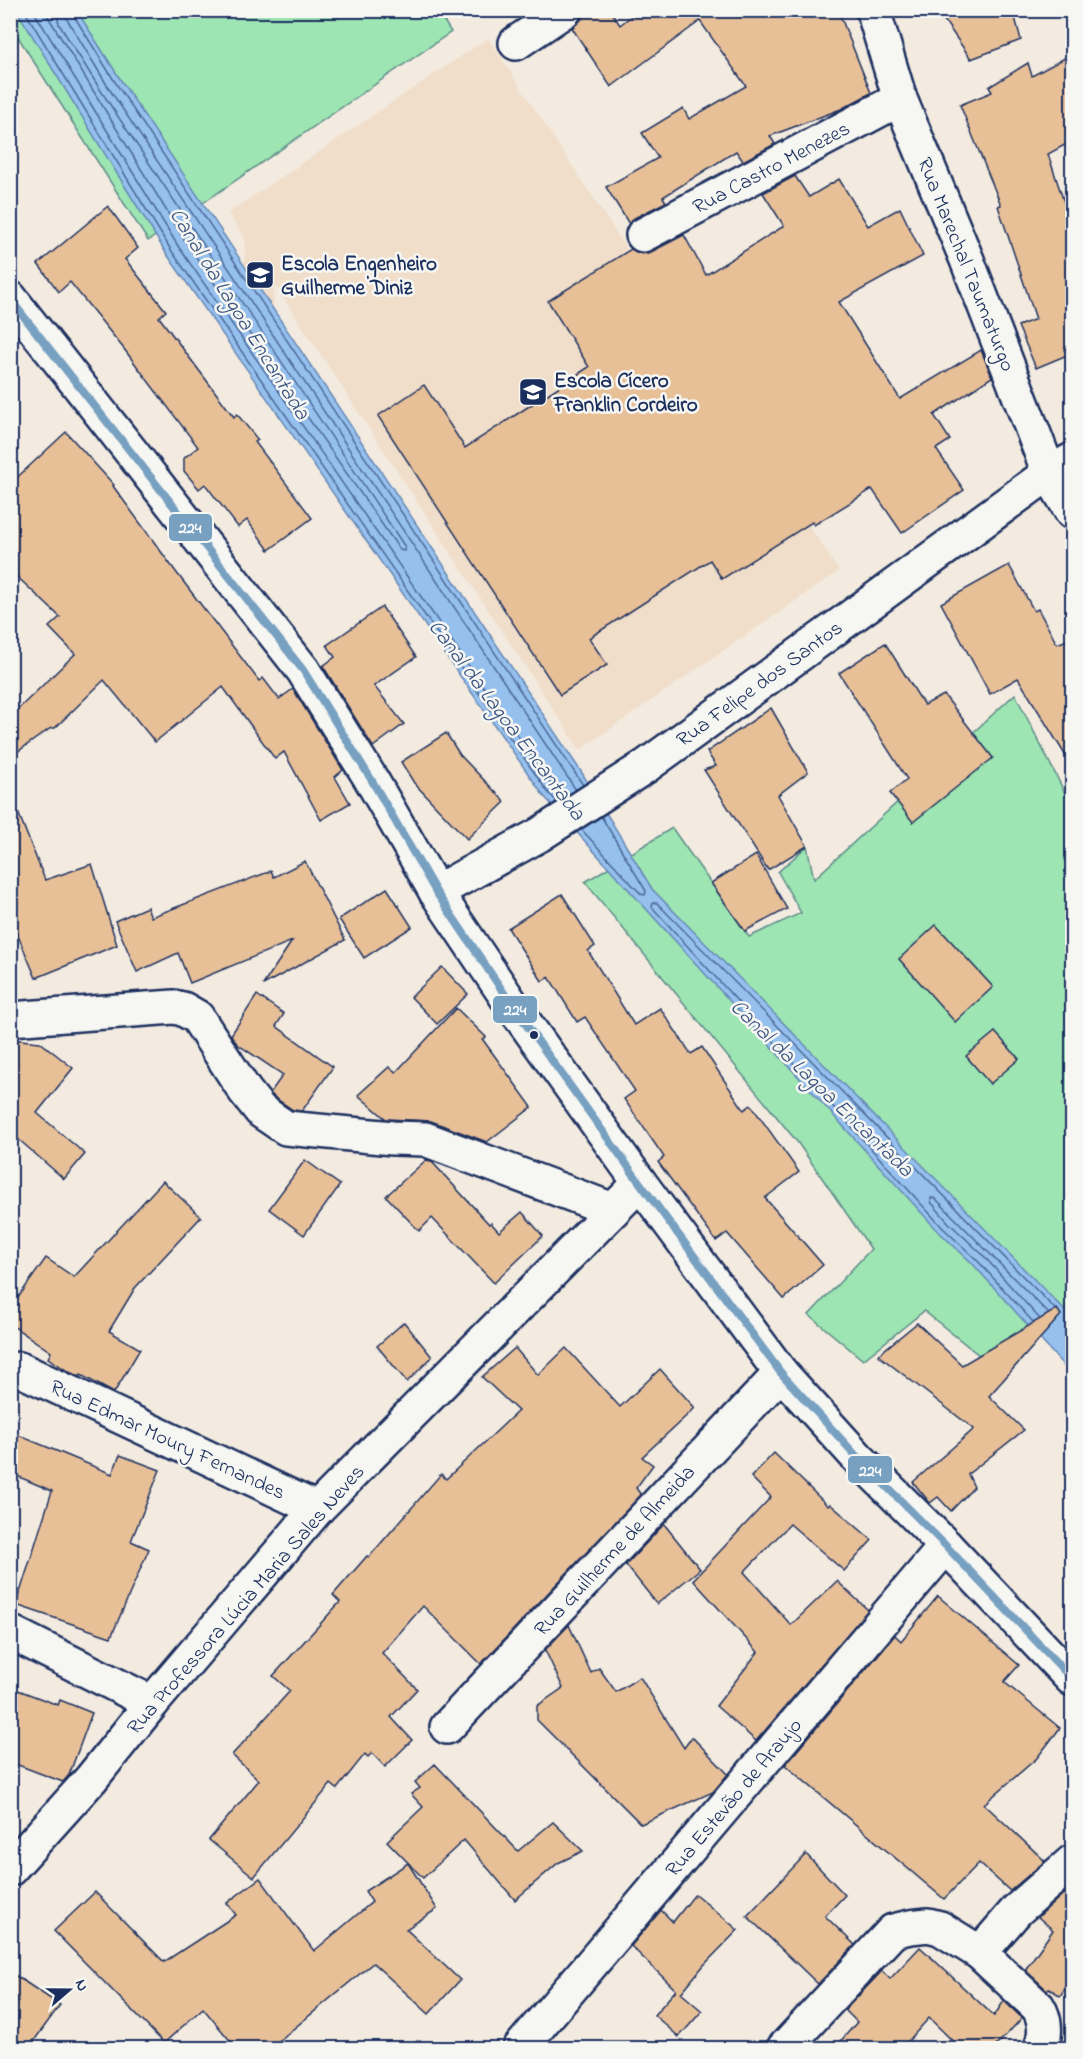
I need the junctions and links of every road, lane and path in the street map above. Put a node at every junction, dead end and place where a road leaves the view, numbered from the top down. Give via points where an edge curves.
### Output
1 (565, 10) edge
2 (873, 10) edge
3 (516, 42) dead end
4 (900, 99) junction
5 (643, 235) dead end
6 (10, 298) edge
7 (1061, 466) edge
8 (1072, 512) edge
9 (436, 892) junction
10 (10, 1019) edge
11 (640, 1183) junction
12 (613, 1210) junction
13 (19, 1369) dead end
14 (781, 1373) junction
15 (317, 1509) junction
16 (946, 1546) junction
17 (10, 1632) edge
18 (1072, 1679) edge
19 (152, 1703) junction
20 (447, 1727) dead end
21 (1072, 1862) edge
22 (10, 1869) edge
23 (980, 1953) junction
24 (520, 2049) edge
25 (784, 2049) edge
26 (1041, 2049) edge

1 - 3 street
2 - 4 street, Rua Marechal Taumaturgo
4 - 5 street, Rua Castro Menezes
4 - 7 street, Rua Marechal Taumaturgo via 967,260
6 - 9 street via 303,670
7 - 8 street, Rua Marechal Taumaturgo
7 - 9 street, Rua Felipe dos Santos via 646,765 539,835
9 - 11 street
10 - 12 street via 183,1009 197,1017 261,1111 286,1128 425,1138
11 - 12 street, Rua Professora Lúcia Maria Sales Neves
11 - 14 street
12 - 15 street, Rua Professora Lúcia Maria Sales Neves
13 - 15 street, Rua Edmar Moury Fernandes
14 - 16 street
14 - 20 street, Rua Guilherme de Almeida
15 - 19 street, Rua Professora Lúcia Maria Sales Neves
16 - 18 street
16 - 24 street, Rua Estevão de Araujo
17 - 19 street
19 - 22 street, Rua Professora Lúcia Maria Sales Neves via 92,1779
21 - 23 street via 1017,1910
23 - 25 street via 940,1928 894,1931
23 - 26 street via 1038,2007 1045,2030

